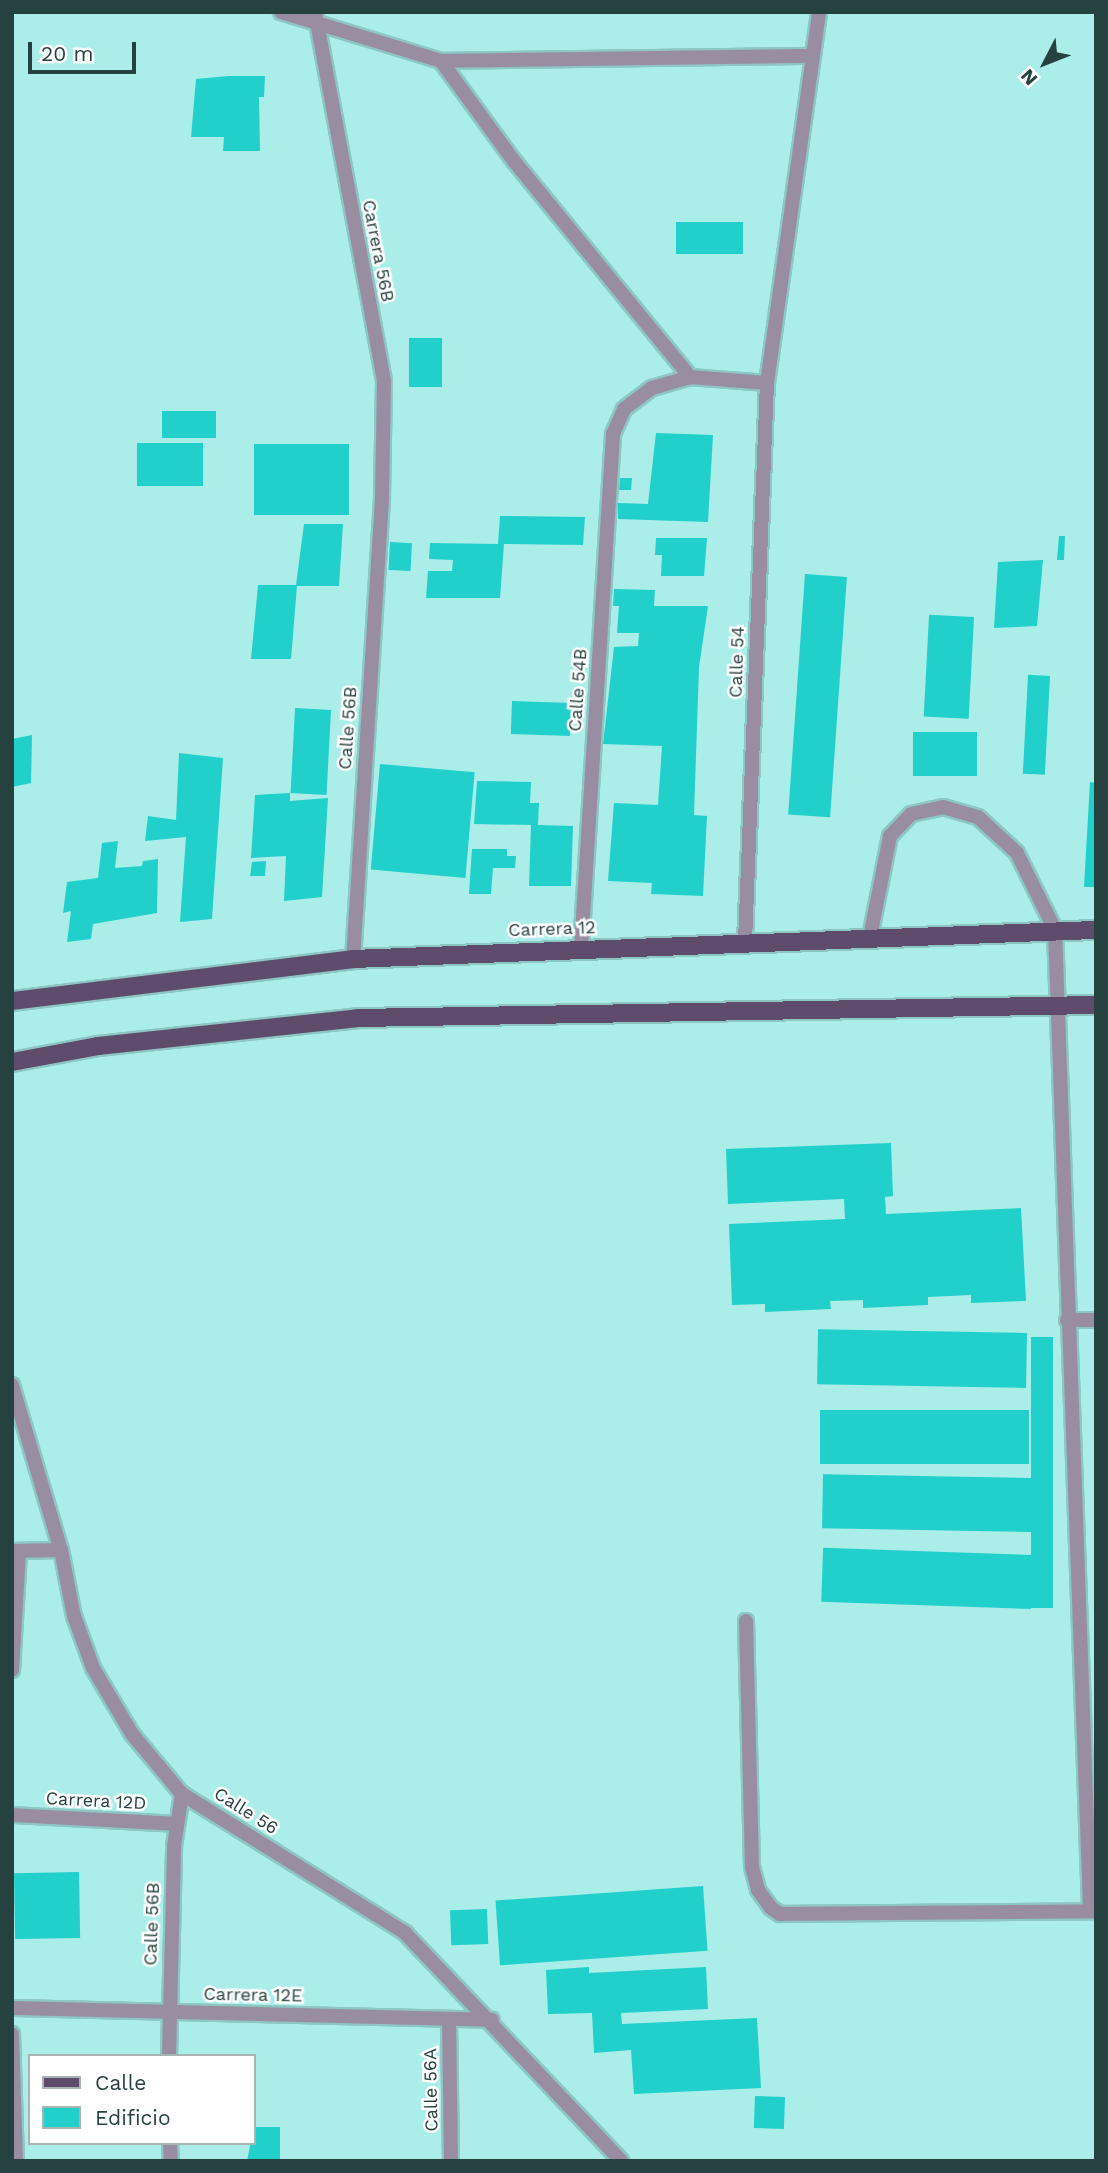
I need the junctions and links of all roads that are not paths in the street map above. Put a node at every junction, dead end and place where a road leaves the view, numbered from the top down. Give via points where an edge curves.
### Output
1 (281, 12) edge
2 (819, 12) edge
3 (314, 18) edge
4 (810, 56) junction
5 (441, 61) junction
6 (690, 377) junction
7 (767, 383) junction
8 (382, 499) joint
9 (1055, 930) junction
10 (1096, 930) edge
11 (870, 937) junction
12 (745, 942) junction
13 (581, 949) junction
14 (353, 959) junction
15 (12, 1001) edge
16 (1061, 1004) junction
17 (1096, 1004) edge
18 (12, 1062) edge
19 (1067, 1320) junction
20 (1096, 1320) edge
21 (12, 1385) edge
22 (61, 1550) junction
23 (16, 1551) edge
24 (746, 1621) dead end
25 (12, 1670) edge
26 (182, 1794) junction
27 (12, 1815) edge
28 (177, 1824) junction
29 (1093, 1910) edge
30 (12, 2008) edge
31 (168, 2012) junction
32 (449, 2020) junction
33 (492, 2020) junction
34 (12, 2034) edge
35 (169, 2054) edge
36 (16, 2161) edge
37 (451, 2161) edge
38 (621, 2161) edge

1 - 3 street
2 - 4 street, Calle 54
3 - 5 street
3 - 8 street, Carrera 56B via 384,382
4 - 5 street
4 - 7 street, Calle 54
5 - 6 street via 514,162
6 - 7 street
6 - 13 street, Calle 54B via 652,388 624,409 613,434
7 - 12 street, Calle 54
8 - 14 street, Calle 56B
9 - 10 main road, Carrera 12
9 - 11 main road, Carrera 12
9 - 11 street via 1017,853 978,817 943,807 911,814 890,836
9 - 16 street
11 - 12 main road, Carrera 12
12 - 13 main road, Carrera 12
13 - 14 main road, Carrera 12
14 - 15 main road, Carrera 12
16 - 17 main road
16 - 18 main road via 358,1018 98,1046
16 - 19 street
19 - 20 street
19 - 29 street
21 - 22 street, Calle 56
22 - 23 street
22 - 26 street, Calle 56 via 74,1616 93,1668 132,1734
23 - 25 street
24 - 29 street via 752,1867 758,1890 771,1908 780,1914
26 - 28 street, Calle 56B
26 - 33 street, Calle 56 via 405,1933
27 - 28 street, Carrera 12D
28 - 31 street, Calle 56B
30 - 31 street, Carrera 12E
31 - 32 street, Carrera 12E
31 - 35 street, Calle 56B
32 - 33 street, Carrera 12E
32 - 37 street, Calle 56A
33 - 38 street, Calle 56
34 - 36 street

